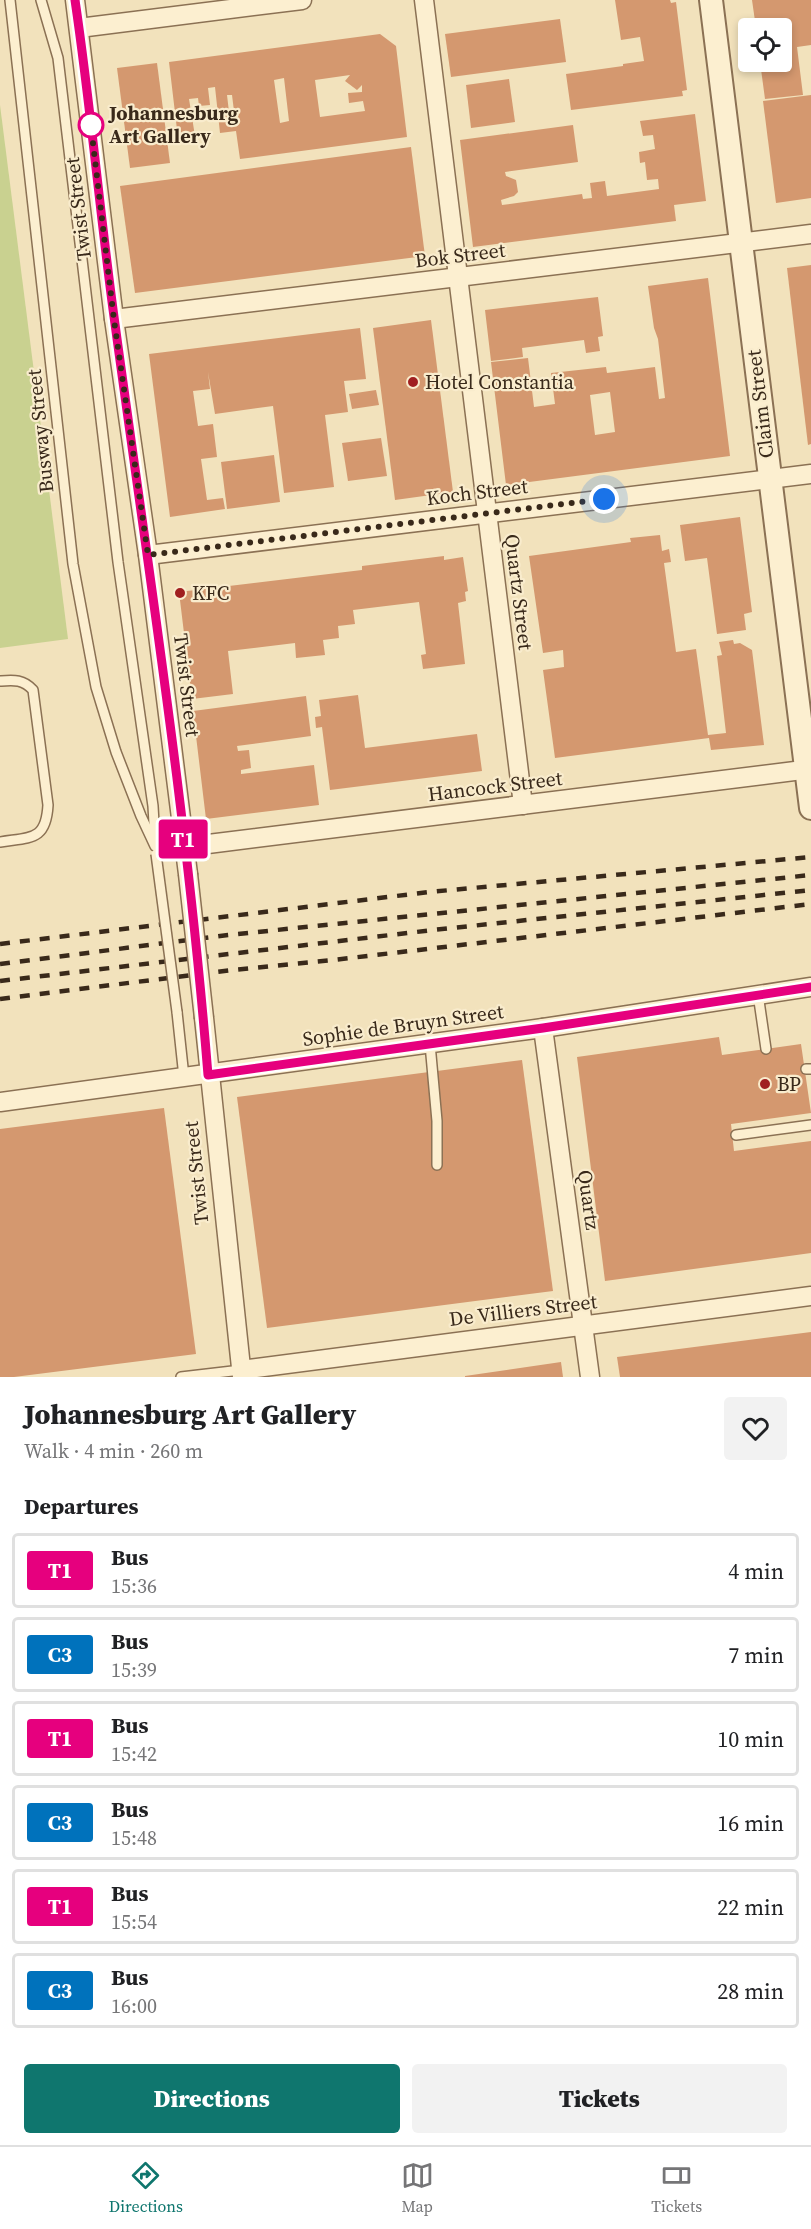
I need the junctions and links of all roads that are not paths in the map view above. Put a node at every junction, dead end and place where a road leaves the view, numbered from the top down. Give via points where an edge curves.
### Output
1 (10, 0) edge
2 (41, 0) edge
3 (75, 0) edge
4 (302, 0) edge
5 (424, 0) edge
6 (711, 0) edge
7 (80, 28) junction
8 (811, 234) edge
9 (740, 243) junction
10 (459, 278) junction
11 (114, 320) junction
12 (811, 474) edge
13 (769, 479) junction
14 (486, 513) junction
15 (148, 555) junction
16 (0, 681) edge
17 (809, 769) edge
18 (523, 805) junction
19 (811, 808) edge
20 (0, 842) edge
21 (184, 848) junction
22 (156, 850) junction
23 (811, 987) edge
24 (758, 994) junction
25 (543, 1028) junction
26 (430, 1044) junction
27 (766, 1048) dead end
28 (208, 1075) junction
29 (184, 1077) junction
30 (0, 1102) edge
31 (811, 1125) edge
32 (736, 1135) dead end
33 (437, 1165) dead end
34 (811, 1296) edge
35 (583, 1325) junction
36 (241, 1373) edge
37 (181, 1377) edge
38 (590, 1377) edge

1 - 22 lane, Busway Street via 73,564 96,687 116,752
2 - 22 lane, Busway Street via 58,58
3 - 7 street, Twist Street
4 - 7 street
5 - 10 street, Quartz Street
6 - 9 street, Claim Street
7 - 11 street, Twist Street
8 - 9 street, Bok Street
9 - 10 street, Bok Street
9 - 13 street, Claim Street
10 - 11 street, Bok Street
10 - 14 street, Quartz Street
11 - 15 street, Twist Street
12 - 13 street, Koch Street
13 - 14 street, Koch Street
13 - 17 street, Claim Street
14 - 15 street, Koch Street
14 - 18 street, Quartz Street
15 - 21 street, Twist Street
16 - 20 lane via 17,680 33,690 48,805 47,823 41,832
17 - 18 street, Hancock Street
17 - 19 street, Claim Street
18 - 21 street, Hancock Street
21 - 28 street, Twist Street, bridge
22 - 29 lane, Busway Street, bridge
23 - 24 street, Sophie de Bruyn Street
24 - 25 street, Sophie de Bruyn Street
24 - 27 lane
25 - 26 street, Sophie de Bruyn Street
25 - 35 street, Quartz
26 - 28 street, Sophie de Bruyn Street
26 - 33 lane
28 - 29 street, Sophie de Bruyn Street
28 - 36 street, Twist Street
29 - 30 street, Sophie de Bruyn Street
31 - 32 lane
34 - 35 street, De Villiers Street
35 - 36 street, De Villiers Street
35 - 38 street, Quartz
36 - 37 lane

